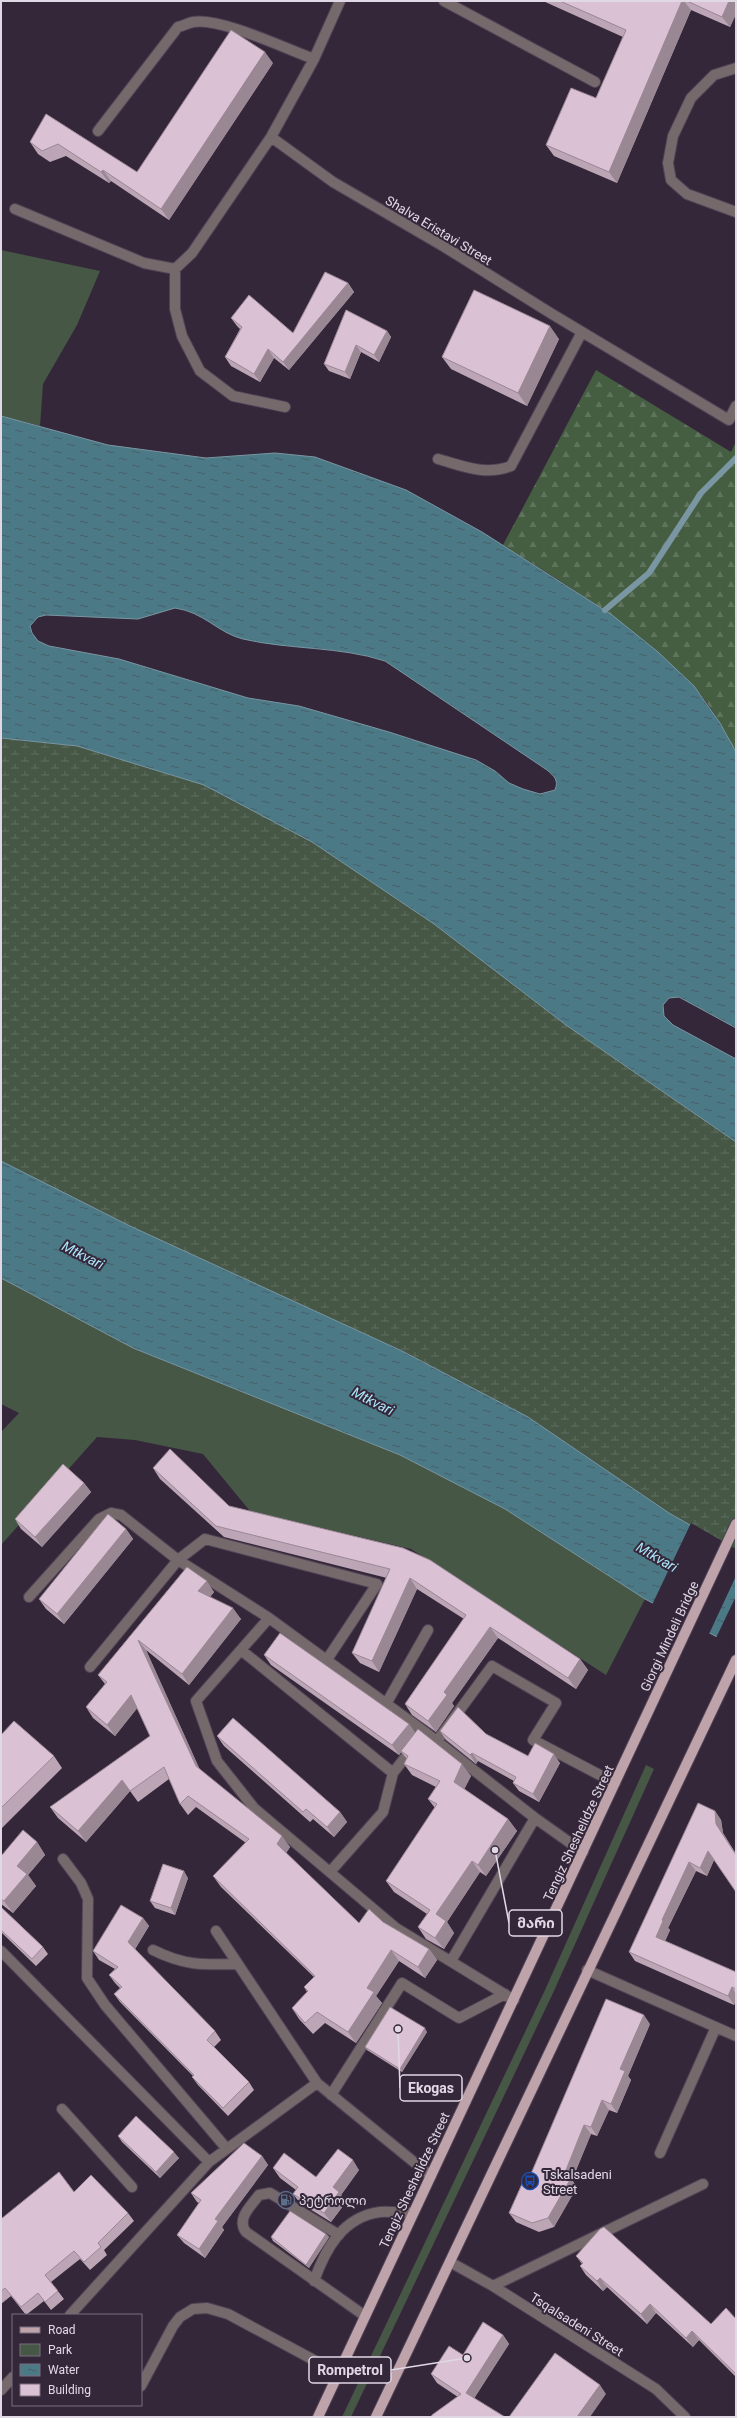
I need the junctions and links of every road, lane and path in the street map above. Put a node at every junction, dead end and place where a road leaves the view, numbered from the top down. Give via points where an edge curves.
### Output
1 (340, 1) edge
2 (444, 1) edge
3 (314, 59) junction
4 (736, 68) edge
5 (595, 82) dead end
6 (98, 131) dead end
7 (271, 137) junction
8 (15, 209) dead end
9 (736, 212) edge
10 (175, 269) junction
11 (582, 332) junction
12 (736, 406) edge
13 (285, 407) dead end
14 (438, 459) dead end
15 (736, 1524) edge
16 (178, 1560) junction
17 (28, 1597) dead end
18 (269, 1618) junction
19 (428, 1630) dead end
20 (241, 1650) junction
21 (736, 1660) edge
22 (326, 1661) junction
23 (90, 1667) dead end
24 (386, 1704) junction
25 (425, 1732) junction
26 (437, 1741) junction
27 (626, 1759) joint
28 (393, 1773) junction
29 (615, 1783) junction
30 (535, 1818) junction
31 (583, 1852) junction
32 (63, 1859) dead end
33 (330, 1872) junction
34 (216, 1931) dead end
35 (1, 1950) edge
36 (153, 1950) dead end
37 (451, 1961) junction
38 (238, 1964) junction
39 (587, 1970) junction
40 (509, 1997) junction
41 (716, 2027) junction
42 (736, 2036) edge
43 (317, 2083) junction
44 (331, 2095) junction
45 (62, 2109) dead end
46 (227, 2149) junction
47 (660, 2154) dead end
48 (209, 2162) junction
49 (431, 2176) junction
50 (703, 2184) dead end
51 (132, 2187) dead end
52 (413, 2213) junction
53 (339, 2235) junction
54 (450, 2262) junction
55 (314, 2281) junction
56 (493, 2286) junction
57 (71, 2314) edge
58 (365, 2316) junction
59 (338, 2373) junction
60 (12, 2378) edge
61 (142, 2384) edge
62 (1, 2390) edge
63 (318, 2417) edge
64 (376, 2417) edge
65 (685, 2417) edge

1 - 3 street
2 - 5 street
3 - 6 street via 231,28 193,22 178,28
3 - 7 street
4 - 9 street via 714,75 691,98 674,136 668,163 671,180 687,194
7 - 10 street via 192,253
7 - 11 street, Shalva Eristavi Street via 333,182
8 - 10 street via 144,262
10 - 13 street via 175,309 182,336 200,371 234,396
11 - 12 street, Shalva Eristavi Street via 728,420
11 - 14 street via 511,466 497,471 481,471
15 - 27 main road, Giorgi Mindeli Bridge
16 - 17 street via 121,1515 111,1513 99,1519
16 - 18 street
16 - 22 street via 205,1539 377,1584
16 - 23 street
18 - 20 street
18 - 22 street
19 - 24 street
20 - 28 street
20 - 33 street via 196,1701 217,1761 254,1808
21 - 39 main road
22 - 24 street
24 - 25 street
25 - 26 street
25 - 28 street
26 - 29 street via 492,1666 556,1703 533,1740
26 - 30 street
27 - 29 main road, Tengiz Sheshelidze Street
28 - 33 street via 383,1812
29 - 31 main road, Tengiz Sheshelidze Street
30 - 31 street
30 - 37 street
31 - 40 main road, Tengiz Sheshelidze Street
32 - 46 street via 81,1883 88,1899 87,1978 105,2005
33 - 37 street via 396,1928
34 - 38 street
35 - 48 street
36 - 38 street via 174,1961 212,1965
37 - 40 street
38 - 43 street
39 - 41 street
39 - 54 main road
40 - 44 street via 459,2018 402,1983
40 - 49 main road, Tengiz Sheshelidze Street
41 - 42 street
41 - 47 street
43 - 44 street
43 - 46 street
44 - 49 street
45 - 51 street
46 - 48 street
48 - 57 street
49 - 52 main road, Tengiz Sheshelidze Street
50 - 56 street
52 - 53 street via 379,2212 353,2221
52 - 58 main road, Tengiz Sheshelidze Street
53 - 55 street via 323,2255
53 - 55 street via 270,2193 259,2195 243,2217 242,2223 246,2232
54 - 56 street, Tsqalsadeni Street
54 - 64 main road
55 - 58 street
56 - 65 street, Tsqalsadeni Street via 656,2389
58 - 59 main road, Tengiz Sheshelidze Street
59 - 61 street via 228,2314 200,2308 180,2317
59 - 63 main road, Tengiz Sheshelidze Street
60 - 62 street

